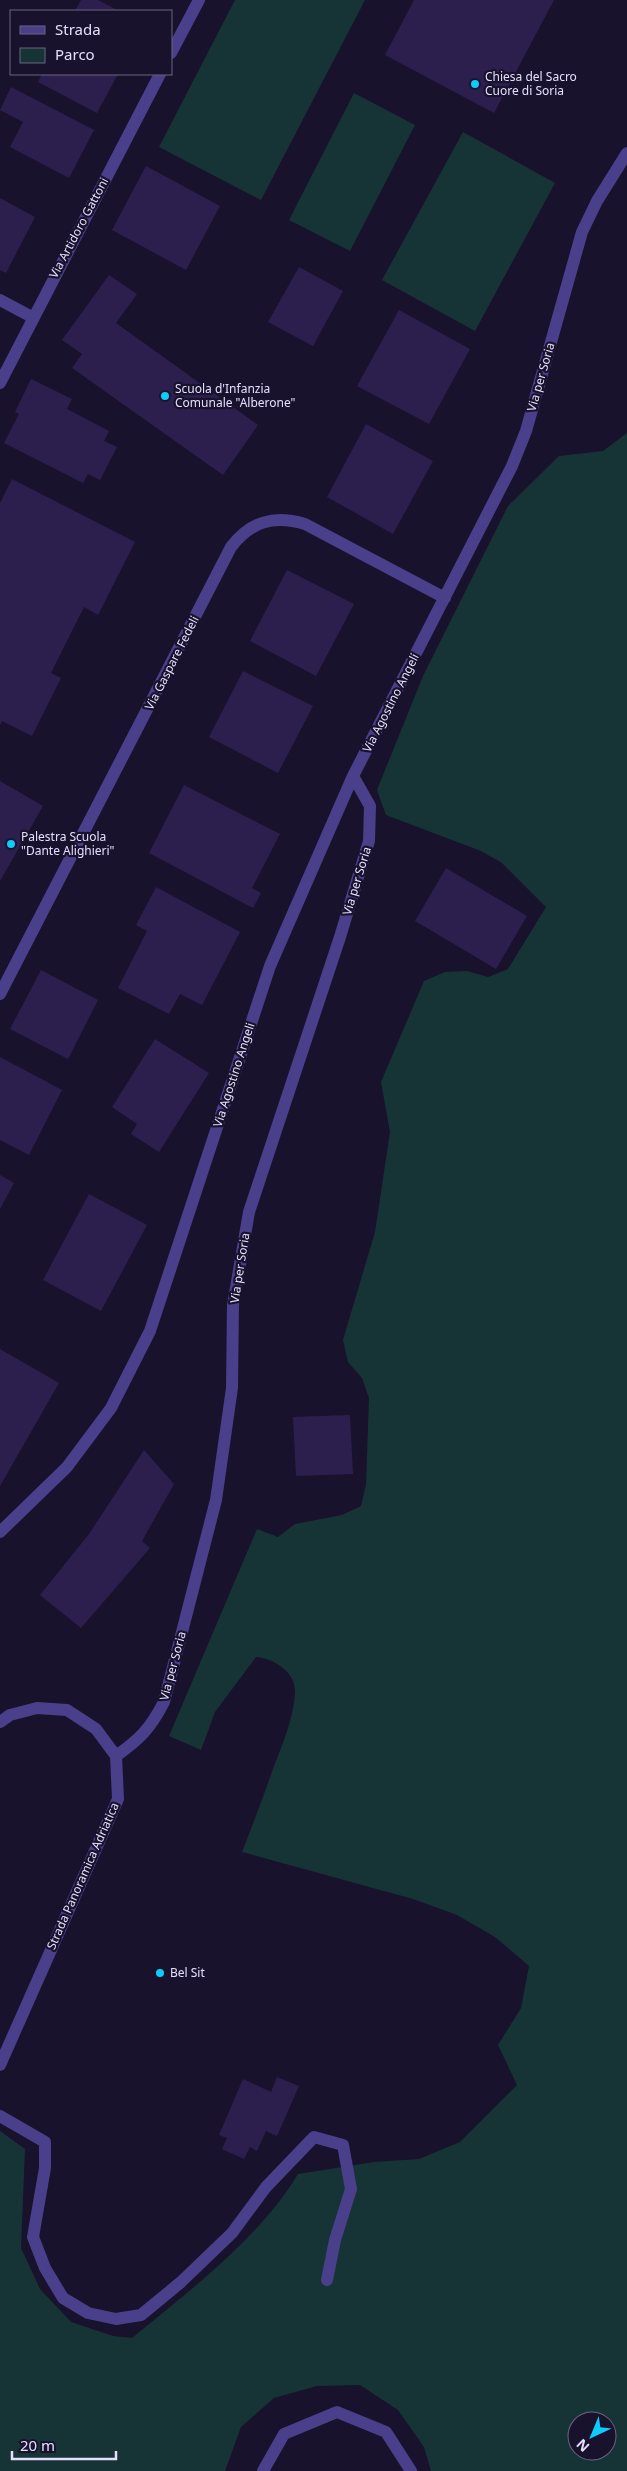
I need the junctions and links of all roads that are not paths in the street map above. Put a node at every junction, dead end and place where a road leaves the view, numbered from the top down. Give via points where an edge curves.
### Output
1 (199, 0) edge
2 (172, 51) edge
3 (159, 75) edge
4 (627, 153) edge
5 (0, 300) edge
6 (32, 317) junction
7 (0, 382) edge
8 (445, 598) junction
9 (353, 776) junction
10 (0, 994) edge
11 (0, 1532) edge
12 (0, 1722) edge
13 (116, 1756) junction
14 (0, 2065) edge
15 (0, 2116) edge
16 (328, 2280) dead end
17 (263, 2471) edge
18 (411, 2471) edge

1 - 2 street
3 - 6 street, Via Artidoro Gattoni
4 - 8 street, Via per Soria via 582,232 526,431 512,466
5 - 6 street
6 - 7 street, Via Artidoro Gattoni
8 - 9 street, Via Agostino Angeli
8 - 10 street, Via Gaspare Fedeli via 305,524 268,520 240,534
9 - 11 street, Via Agostino Angeli via 270,966 150,1331 106,1415 67,1467
9 - 13 street, Via per Soria via 370,806 369,841 249,1212 233,1305 232,1388 216,1500 164,1702 152,1726
12 - 13 street via 10,1715 37,1708 67,1710 96,1728
13 - 14 street, Strada Panoramica Adriatica via 118,1799
15 - 16 street via 45,2142 45,2168 33,2237 45,2268 63,2298 88,2313 116,2319 141,2315 232,2233 266,2187 314,2137 343,2145 351,2189 334,2240
17 - 18 street via 284,2434 337,2412 386,2432

